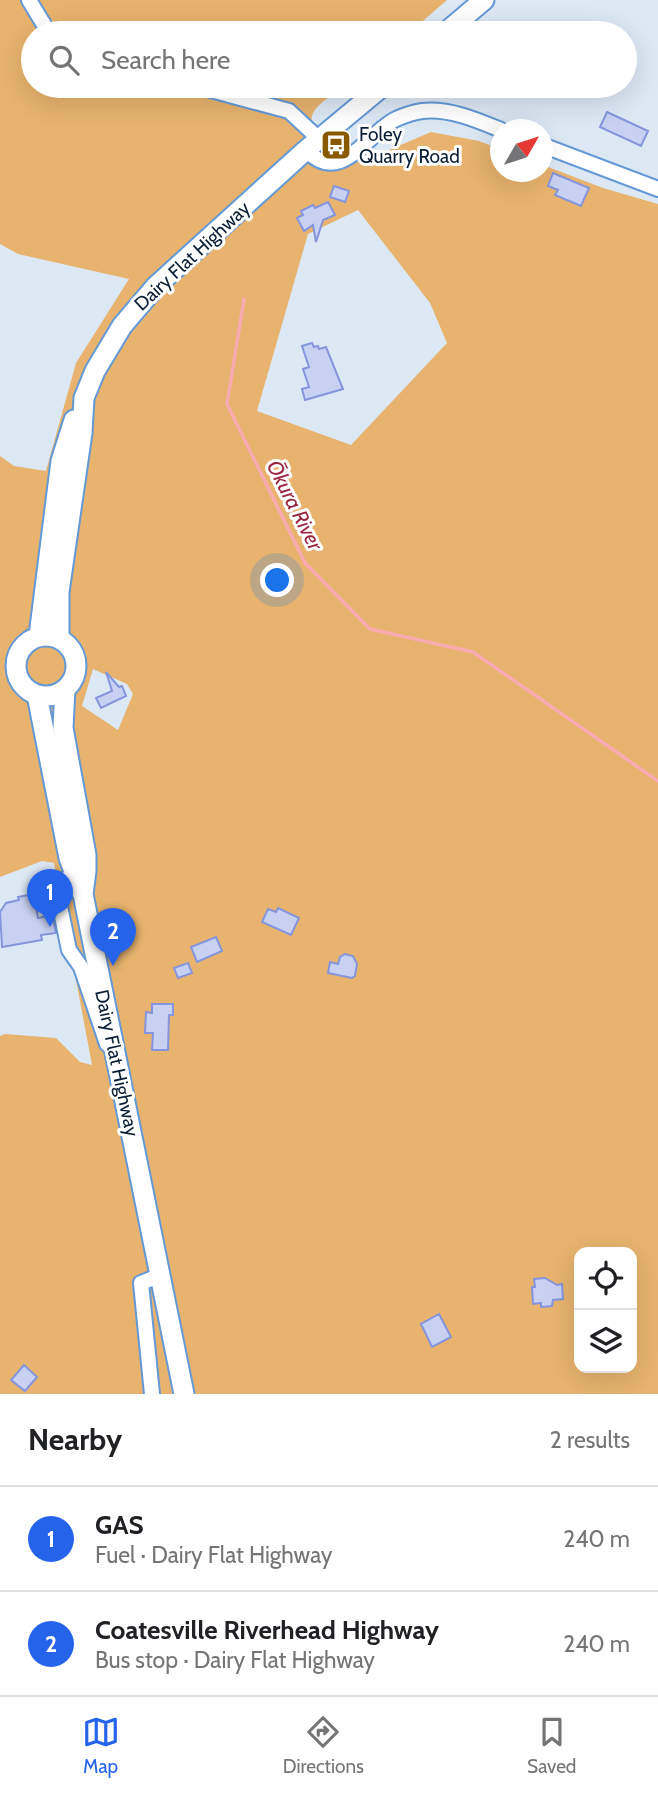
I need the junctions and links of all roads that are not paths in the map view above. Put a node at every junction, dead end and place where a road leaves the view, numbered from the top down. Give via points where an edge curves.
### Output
1 (29, 0) edge
2 (484, 0) edge
3 (42, 21) edge
4 (459, 21) edge
5 (240, 98) edge
6 (369, 98) edge
7 (490, 126) edge
8 (313, 144) junction
9 (553, 149) edge
10 (658, 189) edge
11 (49, 637) junction
12 (9, 663) edge
13 (65, 689) junction
14 (37, 695) junction
15 (79, 885) junction
16 (89, 929) junction
17 (65, 934) junction
18 (116, 1052) junction
19 (161, 1275) junction
20 (152, 1394) edge
21 (184, 1394) edge

1 - 3 street
2 - 4 main road
5 - 8 street via 289,111
6 - 8 main road, Dairy Flat Highway
7 - 8 street via 448,112 423,111 395,119 345,160 323,162 313,157
8 - 11 main road, Dairy Flat Highway via 139,304 95,372 61,461
9 - 10 street
11 - 12 main road via 30,640
11 - 13 main road via 67,644 76,662
12 - 14 main road via 22,684
13 - 14 main road
13 - 15 main road, Dairy Flat Highway via 63,728 86,855 86,871
14 - 15 main road
15 - 16 main road, Dairy Flat Highway
15 - 17 street via 55,882
16 - 17 street
16 - 18 main road, Dairy Flat Highway
17 - 18 street via 81,967 103,1037
18 - 19 main road, Dairy Flat Highway
19 - 20 street via 141,1283
19 - 21 main road, Dairy Flat Highway

